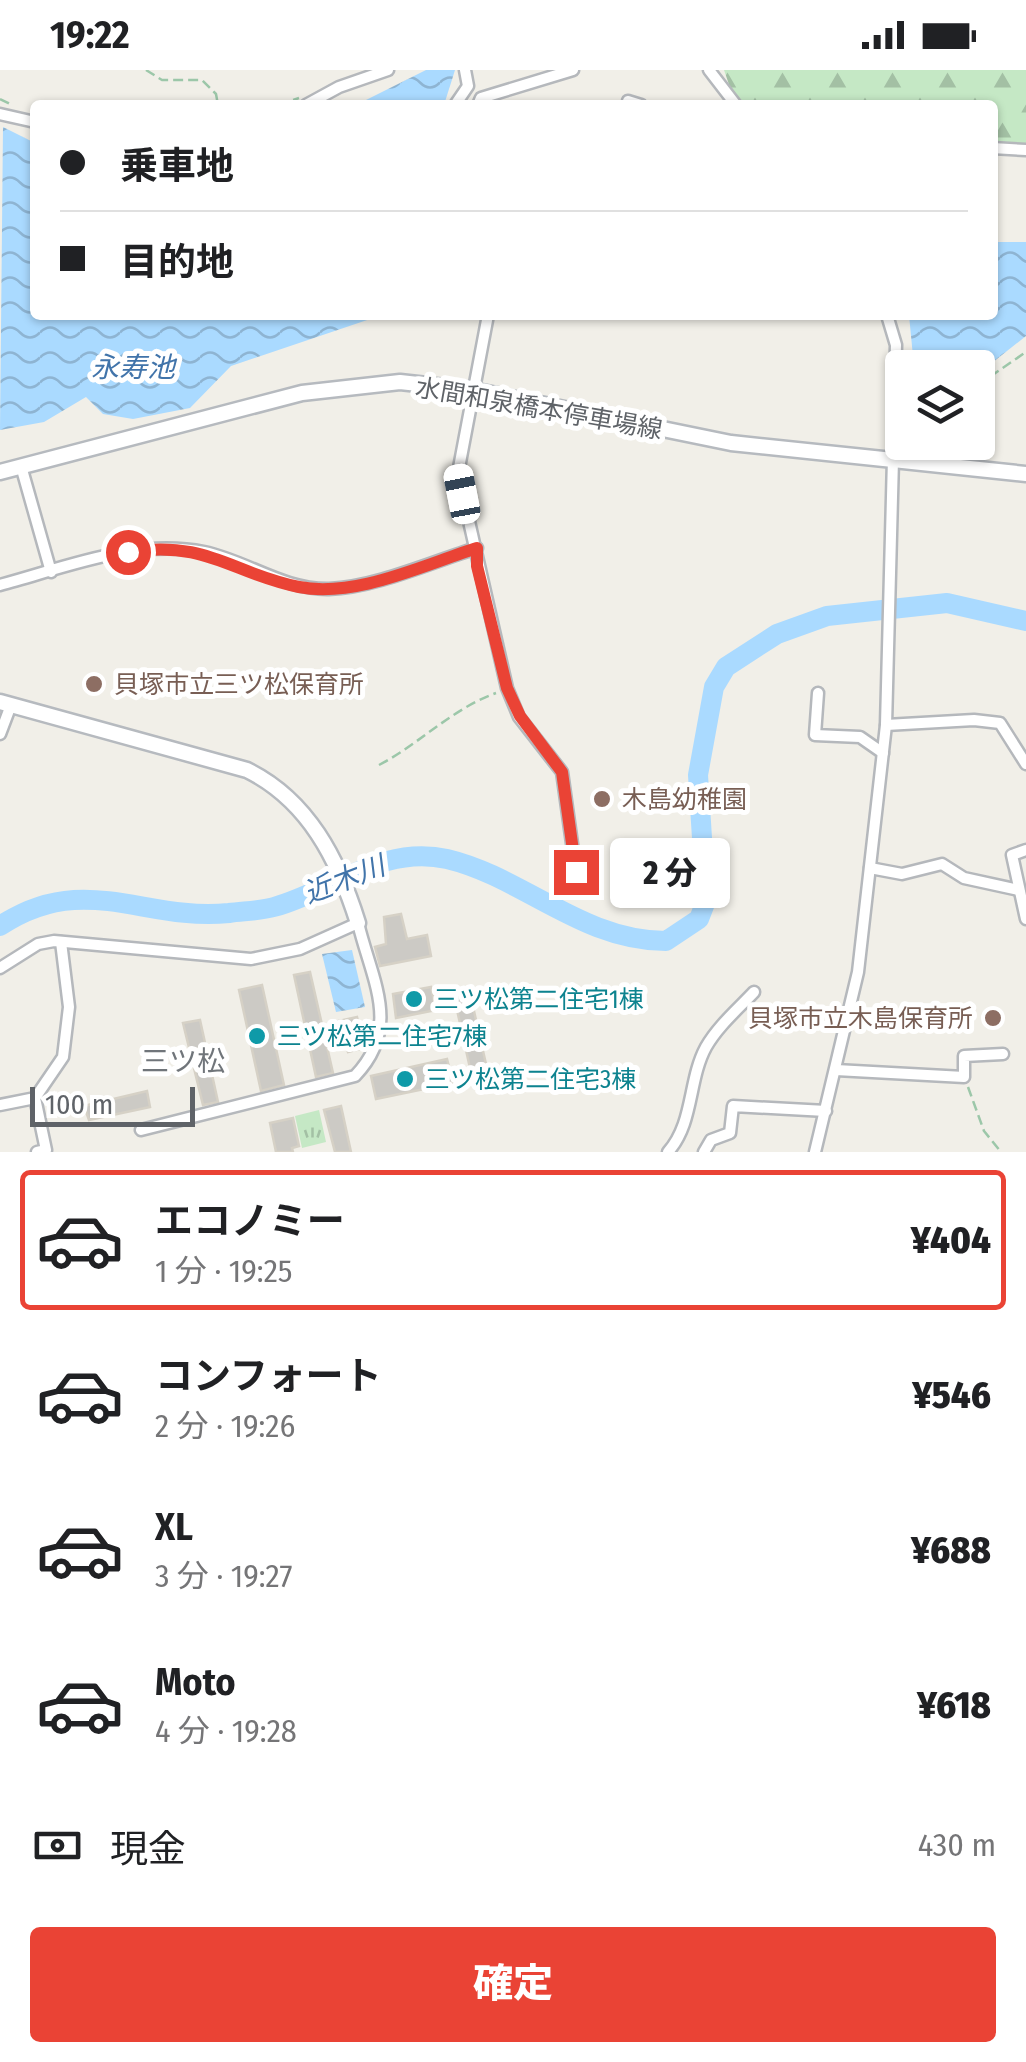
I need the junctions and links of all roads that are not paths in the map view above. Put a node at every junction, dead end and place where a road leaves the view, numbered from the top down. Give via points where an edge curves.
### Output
1 (370, 70) edge
2 (388, 70) edge
3 (466, 70) edge
4 (573, 70) edge
5 (709, 70) edge
6 (338, 86) junction
7 (468, 86) junction
8 (314, 100) edge
9 (458, 100) edge
10 (478, 100) edge
11 (485, 100) edge
12 (732, 100) edge
13 (0, 114) edge
14 (30, 121) edge
15 (998, 148) edge
16 (1026, 150) edge
17 (487, 320) edge
18 (889, 320) edge
19 (896, 350) edge
20 (472, 390) junction
21 (885, 459) edge
22 (893, 460) joint
23 (21, 466) junction
24 (0, 472) edge
25 (1026, 474) edge
26 (477, 548) junction
27 (51, 572) junction
28 (0, 585) edge
29 (818, 693) dead end
30 (6, 703) edge
31 (886, 725) junction
32 (0, 734) edge
33 (883, 753) junction
34 (1026, 764) edge
35 (1026, 850) edge
36 (870, 868) junction
37 (576, 872) dead end
38 (1019, 890) junction
39 (356, 916) junction
40 (1026, 919) edge
41 (61, 942) junction
42 (0, 968) edge
43 (754, 992) dead end
44 (1002, 1054) dead end
45 (836, 1070) junction
46 (35, 1098) junction
47 (0, 1105) edge
48 (826, 1111) junction
49 (141, 1130) dead end
50 (37, 1152) edge
51 (668, 1152) edge
52 (704, 1152) edge
53 (816, 1152) edge

1 - 6 street
2 - 6 street
3 - 7 street
4 - 11 street
5 - 12 street
6 - 8 street
7 - 9 street
7 - 10 street
13 - 14 street
15 - 16 street
17 - 20 street
18 - 19 street
20 - 21 main road, 水間和泉橋本停車場線 via 717,441
20 - 23 main road, 水間和泉橋本停車場線 via 400,382 317,390
20 - 26 street via 458,472
22 - 25 main road, 水間和泉橋本停車場線
22 - 31 street
23 - 24 main road, 水間和泉橋本停車場線
23 - 27 street
26 - 27 street via 327,589 297,586 187,550 128,552
26 - 37 street via 507,688 562,772
27 - 28 street
29 - 33 street via 814,735 860,738
30 - 32 street
30 - 39 main road via 274,783 321,838
31 - 33 street
31 - 34 street via 1000,724
33 - 36 street
35 - 38 street via 1012,855
36 - 38 street via 902,874 942,864 964,878
36 - 45 street via 858,972
38 - 40 street
39 - 41 street via 300,949 251,959
39 - 49 street via 383,1034 355,1076
41 - 42 street via 38,944
41 - 46 street via 69,1007 64,1057
43 - 51 street via 706,1048 686,1119
44 - 45 street via 964,1056 964,1077
45 - 48 street
46 - 47 street
46 - 50 street via 46,1150
48 - 52 street via 732,1106 730,1134 712,1140
48 - 53 street

